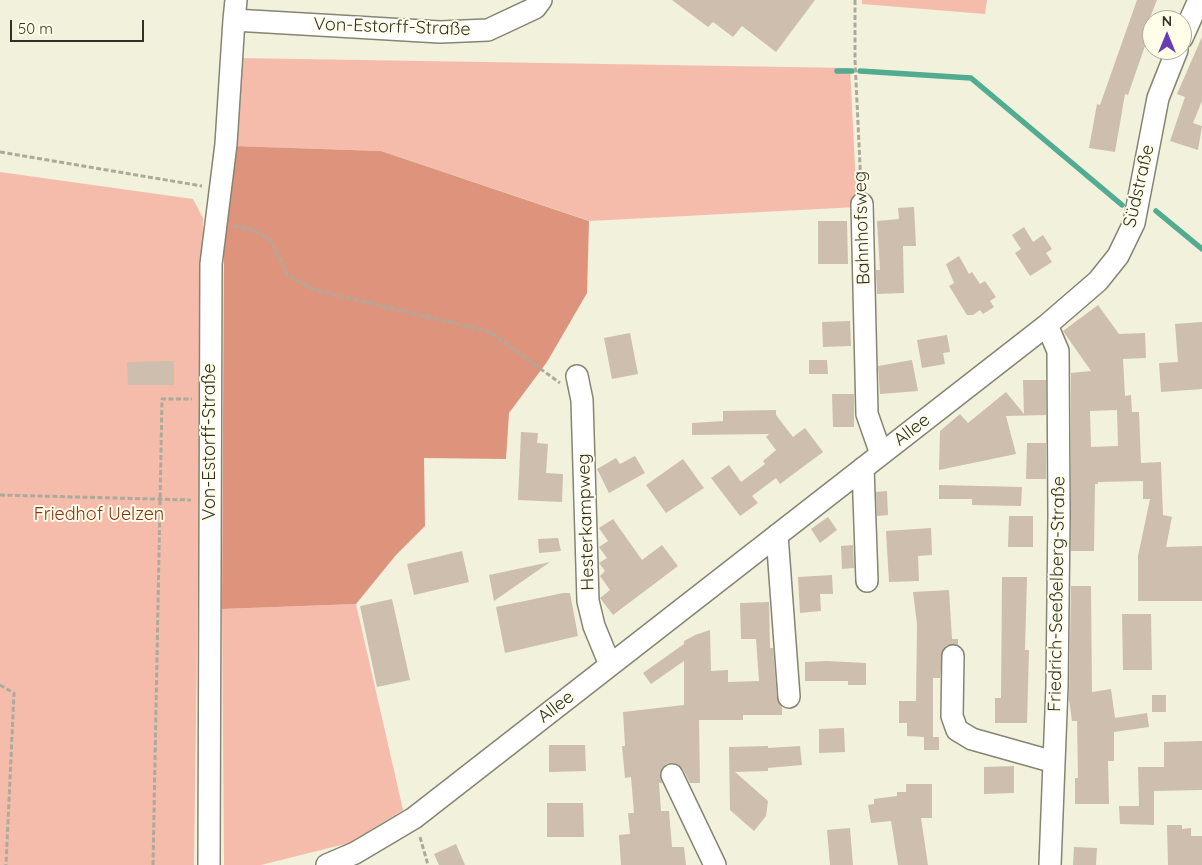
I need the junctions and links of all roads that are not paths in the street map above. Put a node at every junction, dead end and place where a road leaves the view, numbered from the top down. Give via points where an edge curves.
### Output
1 (541, 0) edge
2 (1199, 0) edge
3 (235, 10) edge
4 (1192, 16) edge
5 (1173, 60) edge
6 (862, 204) road end
7 (1047, 325) junction
8 (577, 376) dead end
9 (881, 454) junction
10 (863, 468) junction
11 (777, 535) junction
12 (867, 581) dead end
13 (953, 656) dead end
14 (610, 665) junction
15 (789, 697) dead end
16 (1054, 762) junction
17 (672, 775) dead end
18 (209, 865) edge
19 (327, 865) edge
20 (715, 865) edge
21 (1050, 865) edge

1 - 3 street, Von-Estorff-Straße via 535,8 488,30 440,32
2 - 4 street
3 - 18 street, Von-Estorff-Straße via 226,144 211,264
5 - 7 street, Südstraße via 1158,98 1134,223 1118,256 1098,281
6 - 9 street, Bahnhofsweg via 867,414
7 - 9 street, Allee
7 - 16 street, Friedrich-Seeßelberg-Straße via 1058,351
8 - 14 street, Hesterkampweg via 582,400 588,601
9 - 10 street, Allee
10 - 11 street, Allee
10 - 12 street
11 - 14 street, Allee
11 - 15 street
13 - 16 street via 952,716 957,730 972,739
14 - 19 street, Allee via 414,818 355,853
16 - 21 street, Friedrich-Seeßelberg-Straße
17 - 20 street

